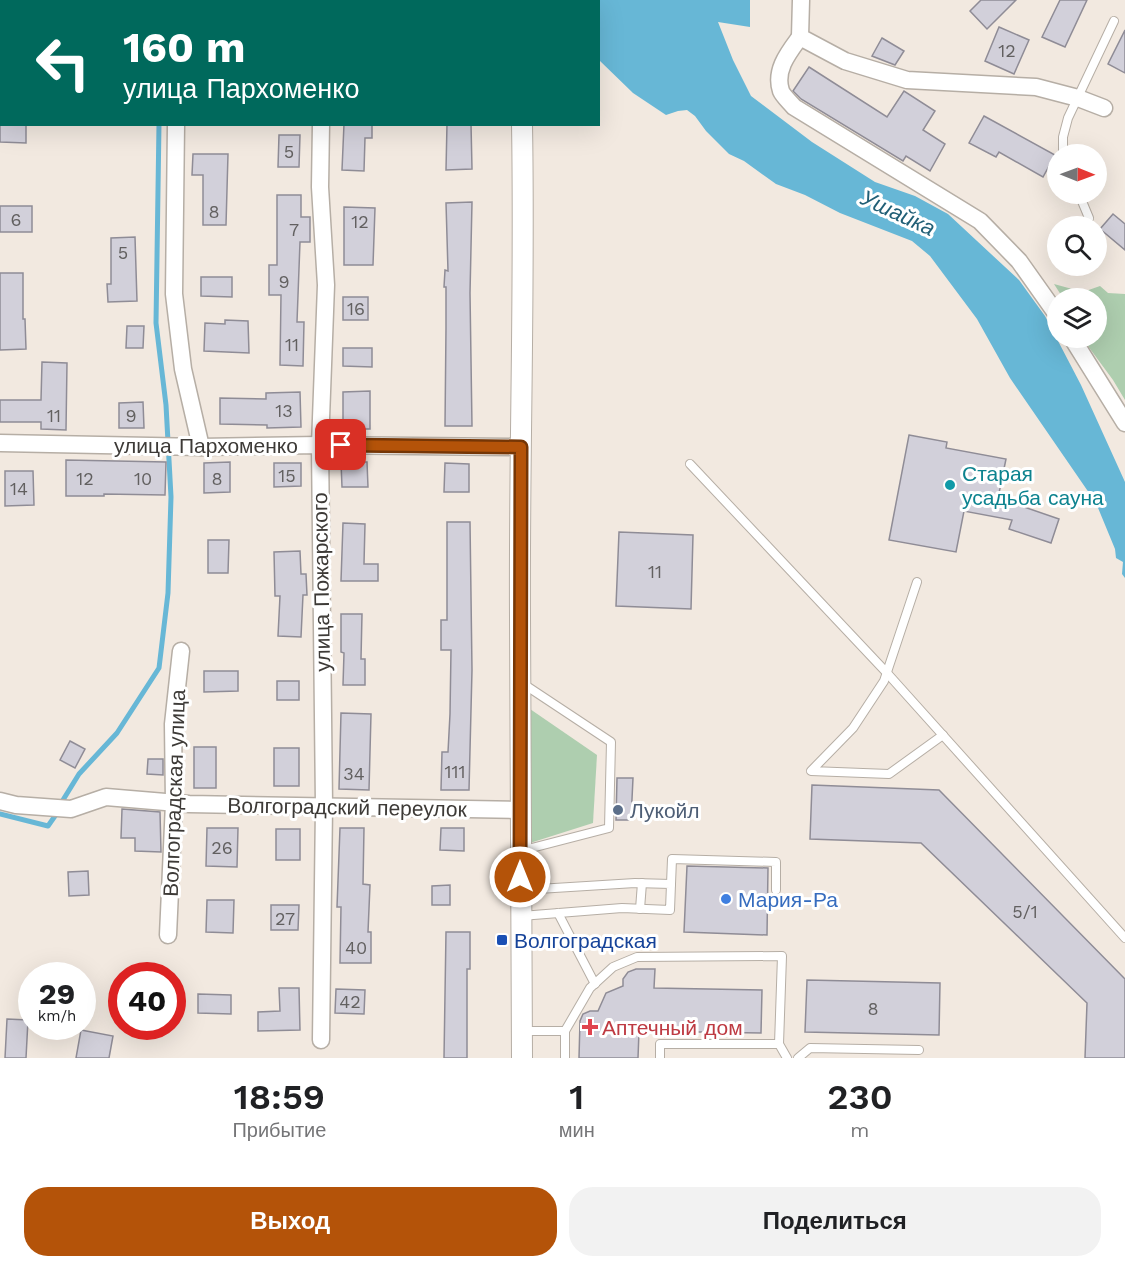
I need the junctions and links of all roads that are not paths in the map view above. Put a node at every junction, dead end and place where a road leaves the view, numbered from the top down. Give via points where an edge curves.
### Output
1 (801, 0) edge
2 (1114, 21) dead end
3 (800, 37) junction
4 (1078, 98) junction
5 (1104, 108) dead end
6 (176, 126) edge
7 (321, 126) edge
8 (522, 126) edge
9 (1063, 144) edge
10 (1047, 300) edge
11 (1078, 348) edge
12 (1125, 423) edge
13 (0, 442) edge
14 (320, 445) junction
15 (201, 447) junction
16 (521, 447) junction
17 (690, 464) dead end
18 (917, 582) dead end
19 (181, 651) dead end
20 (887, 673) junction
21 (520, 682) junction
22 (943, 735) junction
23 (0, 801) edge
24 (174, 803) junction
25 (324, 807) junction
26 (520, 810) junction
27 (520, 851) junction
28 (642, 883) junction
29 (671, 884) junction
30 (521, 890) junction
31 (776, 890) dead end
32 (640, 909) junction
33 (558, 913) junction
34 (521, 916) junction
35 (168, 935) dead end
36 (1125, 938) edge
37 (595, 984) junction
38 (565, 1030) junction
39 (522, 1031) junction
40 (321, 1040) dead end
41 (780, 1044) junction
42 (919, 1050) dead end
43 (522, 1058) edge
44 (565, 1058) edge
45 (660, 1058) edge
46 (787, 1058) edge
47 (798, 1058) edge

1 - 3 street
2 - 4 lane
3 - 4 street via 845,61 907,80 1036,87
3 - 10 street via 783,61 781,76 782,92 794,107 980,222 1019,261
4 - 5 street
4 - 9 lane via 1064,128
6 - 15 street via 174,294 183,369
7 - 14 street, улица Пожарского via 326,285
8 - 16 street
11 - 12 street
13 - 15 street, улица Пархоменко
14 - 15 street, улица Пархоменко
14 - 16 street, улица Пархоменко
14 - 25 street, улица Пожарского
16 - 21 street
17 - 20 lane
18 - 20 lane
19 - 24 street, Волгоградская улица via 173,724
20 - 22 lane
20 - 22 lane via 853,728 811,771 889,774
21 - 26 street
21 - 27 lane via 611,742 609,828
22 - 36 lane
23 - 24 street, Волгоградский переулок via 71,809 106,797
24 - 25 street, Волгоградский переулок
24 - 35 street, Волгоградская улица
25 - 26 street, Волгоградский переулок
25 - 40 street, улица Пожарского
26 - 27 street
27 - 30 street
28 - 29 lane
28 - 30 lane
28 - 32 lane
29 - 31 lane via 672,859 776,861
29 - 32 lane via 670,910
30 - 34 street
32 - 33 lane
33 - 34 lane
33 - 37 lane
34 - 39 street
37 - 38 lane
37 - 41 lane via 613,967 637,957 782,956
38 - 39 lane
38 - 44 lane
39 - 43 street
41 - 45 lane via 660,1044
41 - 46 lane
42 - 47 lane via 810,1048

